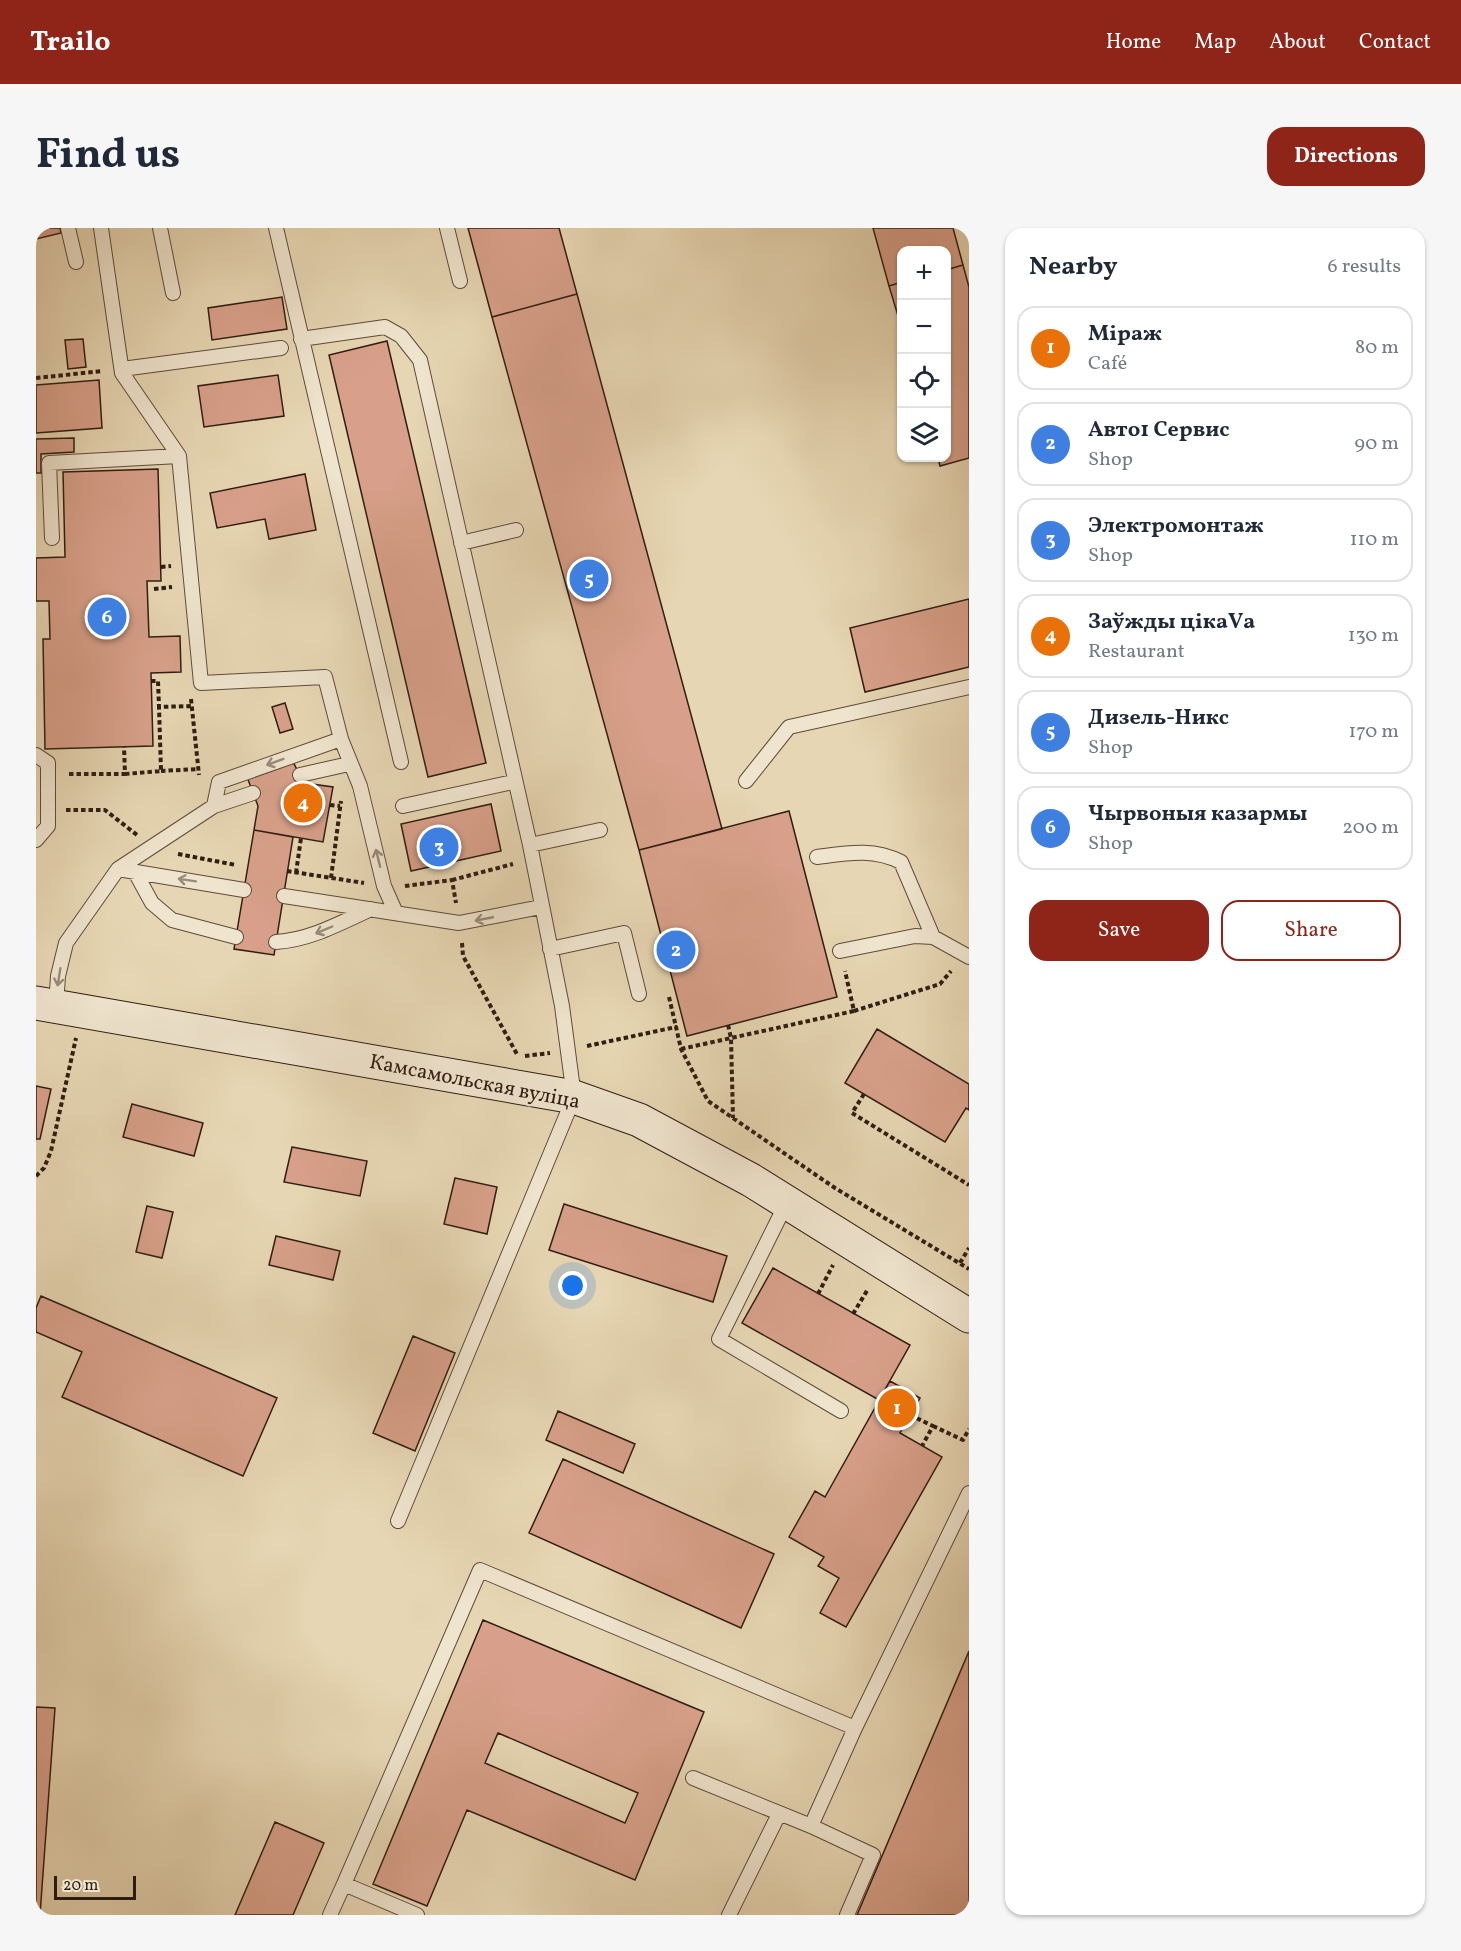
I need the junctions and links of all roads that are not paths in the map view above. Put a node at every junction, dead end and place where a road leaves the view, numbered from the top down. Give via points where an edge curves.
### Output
1 (69, 228) edge
2 (101, 228) edge
3 (160, 228) edge
4 (276, 228) edge
5 (447, 228) edge
6 (76, 262) dead end
7 (460, 281) dead end
8 (173, 293) dead end
9 (301, 339) junction
10 (281, 348) dead end
11 (122, 369) junction
12 (179, 456) junction
13 (516, 530) dead end
14 (52, 538) dead end
15 (461, 543) junction
16 (969, 687) edge
17 (341, 739) junction
18 (36, 755) edge
19 (401, 762) dead end
20 (343, 765) junction
21 (300, 775) dead end
22 (746, 781) dead end
23 (513, 782) junction
24 (253, 793) dead end
25 (214, 806) junction
26 (403, 806) dead end
27 (600, 830) dead end
28 (36, 840) edge
29 (530, 845) junction
30 (817, 858) dead end
31 (118, 869) junction
32 (135, 872) junction
33 (244, 890) dead end
34 (284, 896) dead end
35 (541, 907) junction
36 (371, 909) junction
37 (396, 913) junction
38 (236, 937) dead end
39 (933, 937) junction
40 (276, 942) dead end
41 (550, 949) junction
42 (840, 951) road end
43 (968, 956) edge
44 (639, 994) dead end
45 (53, 1015) edge
46 (574, 1097) junction
47 (788, 1202) junction
48 (969, 1316) edge
49 (841, 1411) dead end
50 (969, 1493) edge
51 (398, 1521) dead end
52 (855, 1728) junction
53 (693, 1778) dead end
54 (779, 1814) junction
55 (811, 1826) junction
56 (344, 1884) junction
57 (330, 1915) edge
58 (417, 1915) edge
59 (729, 1915) edge
60 (847, 1915) edge

1 - 6 lane
2 - 11 lane
3 - 8 lane
4 - 9 lane
5 - 7 lane
9 - 15 lane via 385,327 401,336 420,360
9 - 19 lane
10 - 11 lane
11 - 12 lane
12 - 14 lane via 49,463
12 - 17 lane via 201,683 325,677
13 - 15 lane
15 - 23 lane
16 - 22 lane via 789,727
17 - 20 lane
17 -> 25 lane via 219,782
18 - 28 lane via 48,762 48,826
20 - 21 lane
37 -> 20 lane via 384,886 360,786
23 - 26 lane
23 - 29 lane
24 - 25 lane
25 - 31 lane
27 - 29 lane
29 - 35 lane
30 - 39 lane via 882,853 901,862
31 - 32 lane
31 -> 45 lane via 66,943
33 -> 32 lane
32 - 38 lane via 152,903 172,920
34 - 36 lane
35 -> 37 lane via 459,923
35 - 41 lane
36 - 37 lane
36 -> 40 lane via 294,941
39 - 42 lane via 915,936
39 - 43 lane
41 - 44 lane via 624,933
41 - 46 lane
45 - 46 main road, Камсамольская вуліца
46 - 47 main road, Камсамольская вуліца via 639,1120
46 - 51 lane
47 - 48 main road, Камсамольская вуліца
47 - 49 lane via 719,1340
50 - 52 lane
52 - 55 lane
52 - 56 lane via 480,1570
53 - 54 lane
54 - 55 lane
54 - 59 lane
55 - 60 lane via 873,1855
56 - 57 lane
56 - 58 lane

